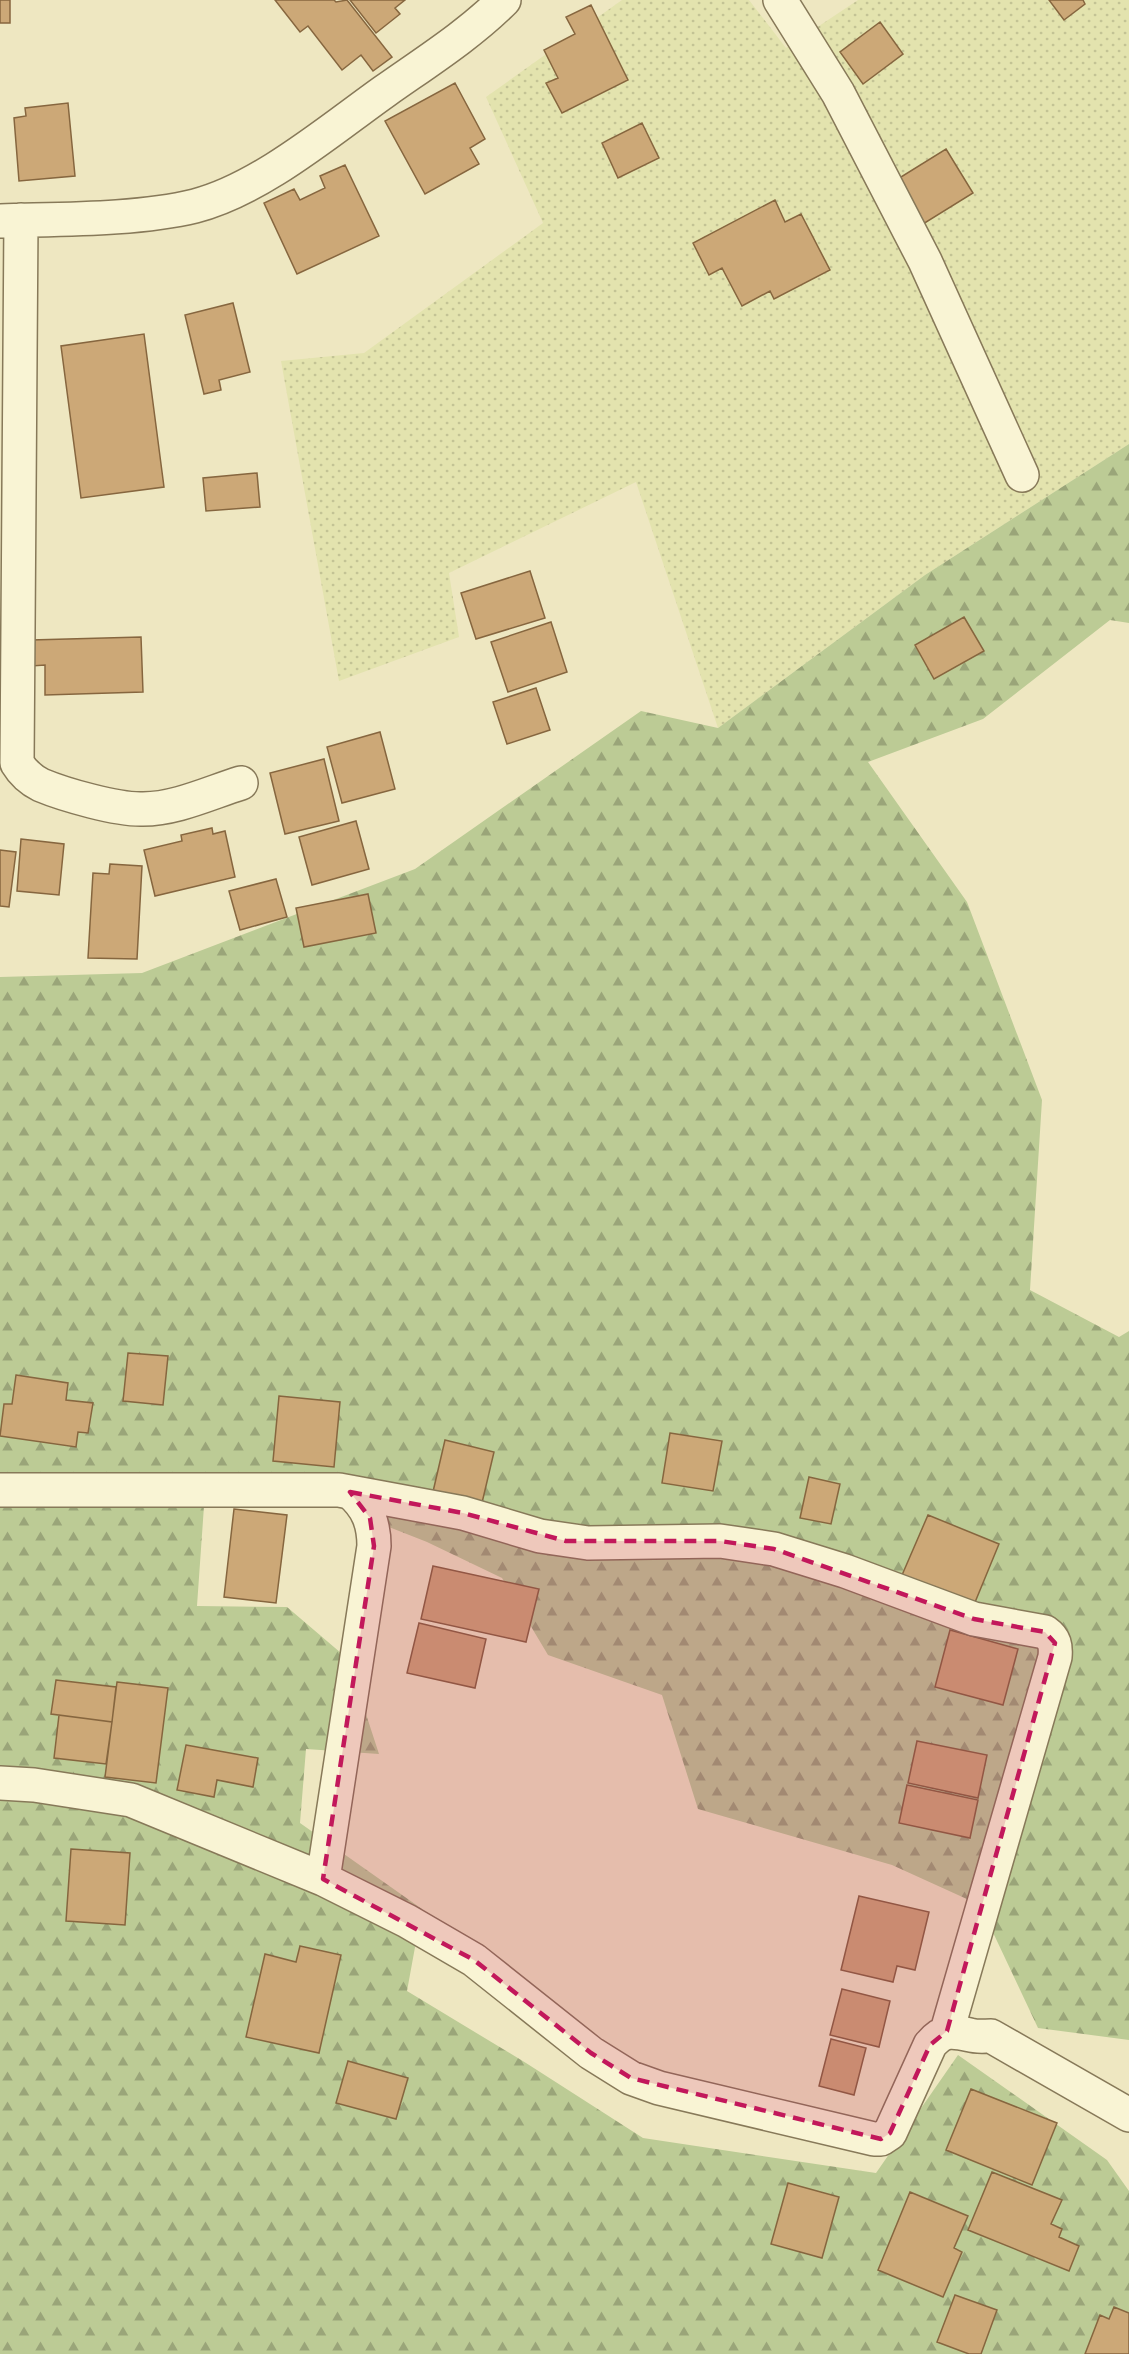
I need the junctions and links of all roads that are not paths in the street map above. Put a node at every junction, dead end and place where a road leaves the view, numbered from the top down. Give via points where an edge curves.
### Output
1 (504, 0) edge
2 (780, 0) edge
3 (10, 220) edge
4 (1022, 475) dead end
5 (241, 783) dead end
6 (0, 1490) edge
7 (350, 1492) junction
8 (0, 1783) edge
9 (323, 1879) junction
10 (947, 2031) junction
11 (1129, 2115) edge

1 - 3 street via 468,31 317,140 239,190 196,206 148,214
2 - 4 street via 838,93 925,261
3 - 5 street via 17,764 39,784 143,809 171,806
6 - 7 street
7 - 9 street via 370,1518 374,1546
7 - 10 street via 463,1513 566,1541 720,1541 774,1549 974,1619 1050,1636 1055,1643 1054,1657
8 - 9 street via 131,1800
9 - 10 street via 408,1921 474,1960 591,2053 631,2078 659,2088 881,2139 890,2133 930,2045
10 - 11 street via 991,2036

